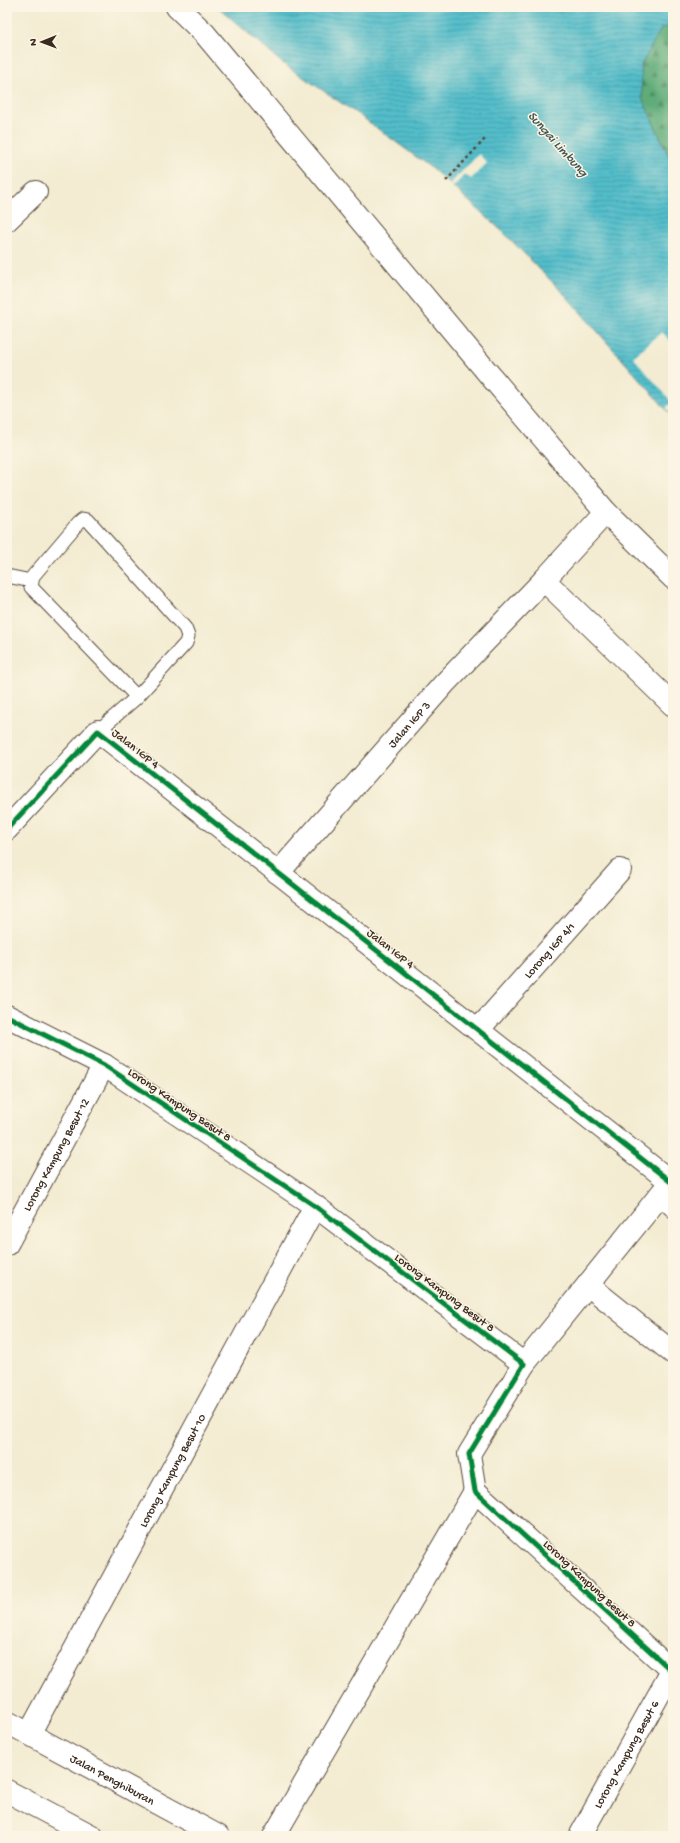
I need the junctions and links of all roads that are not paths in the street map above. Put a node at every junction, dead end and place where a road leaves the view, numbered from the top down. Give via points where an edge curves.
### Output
1 (177, 7) edge
2 (36, 192) dead end
3 (7, 220) edge
4 (606, 512) junction
5 (7, 576) edge
6 (673, 578) edge
7 (544, 580) junction
8 (31, 581) junction
9 (137, 697) junction
10 (673, 705) edge
11 (98, 731) junction
12 (7, 829) edge
13 (620, 870) dead end
14 (278, 873) junction
15 (7, 1016) edge
16 (478, 1030) junction
17 (104, 1065) junction
18 (669, 1192) edge
19 (316, 1206) junction
20 (7, 1244) edge
21 (588, 1285) junction
22 (673, 1353) edge
23 (524, 1364) junction
24 (475, 1490) junction
25 (672, 1672) edge
26 (7, 1722) edge
27 (28, 1734) junction
28 (8, 1794) edge
29 (92, 1836) edge
30 (218, 1836) edge
31 (274, 1836) edge
32 (580, 1836) edge

1 - 4 main road via 206,34
2 - 3 main road
4 - 6 main road
4 - 7 main road, Jalan IGP 3
5 - 8 lane
7 - 10 main road
7 - 14 main road, Jalan IGP 3 via 444,684
8 - 9 lane via 31,587
8 - 9 lane via 78,523 83,519 88,520 185,628 188,636 186,643
9 - 11 lane
11 - 12 main road
11 - 14 main road, Jalan IGP 4
13 - 16 main road, Lorong IGP 4/1
14 - 16 main road, Jalan IGP 4
15 - 17 main road, Lorong Kampung Besut 8
16 - 18 main road, Jalan IGP 4
17 - 19 main road, Lorong Kampung Besut 8
17 - 20 main road, Lorong Kampung Besut 12
18 - 21 main road
19 - 23 main road, Lorong Kampung Besut 8
19 - 27 main road, Lorong Kampung Besut 10
21 - 22 main road
21 - 23 main road
23 - 24 main road via 469,1454
24 - 25 main road, Lorong Kampung Besut 8
24 - 31 main road
25 - 32 main road, Lorong Kampung Besut 6
26 - 27 main road, Jalan Penghiburan
27 - 30 main road, Jalan Penghiburan
28 - 29 main road

